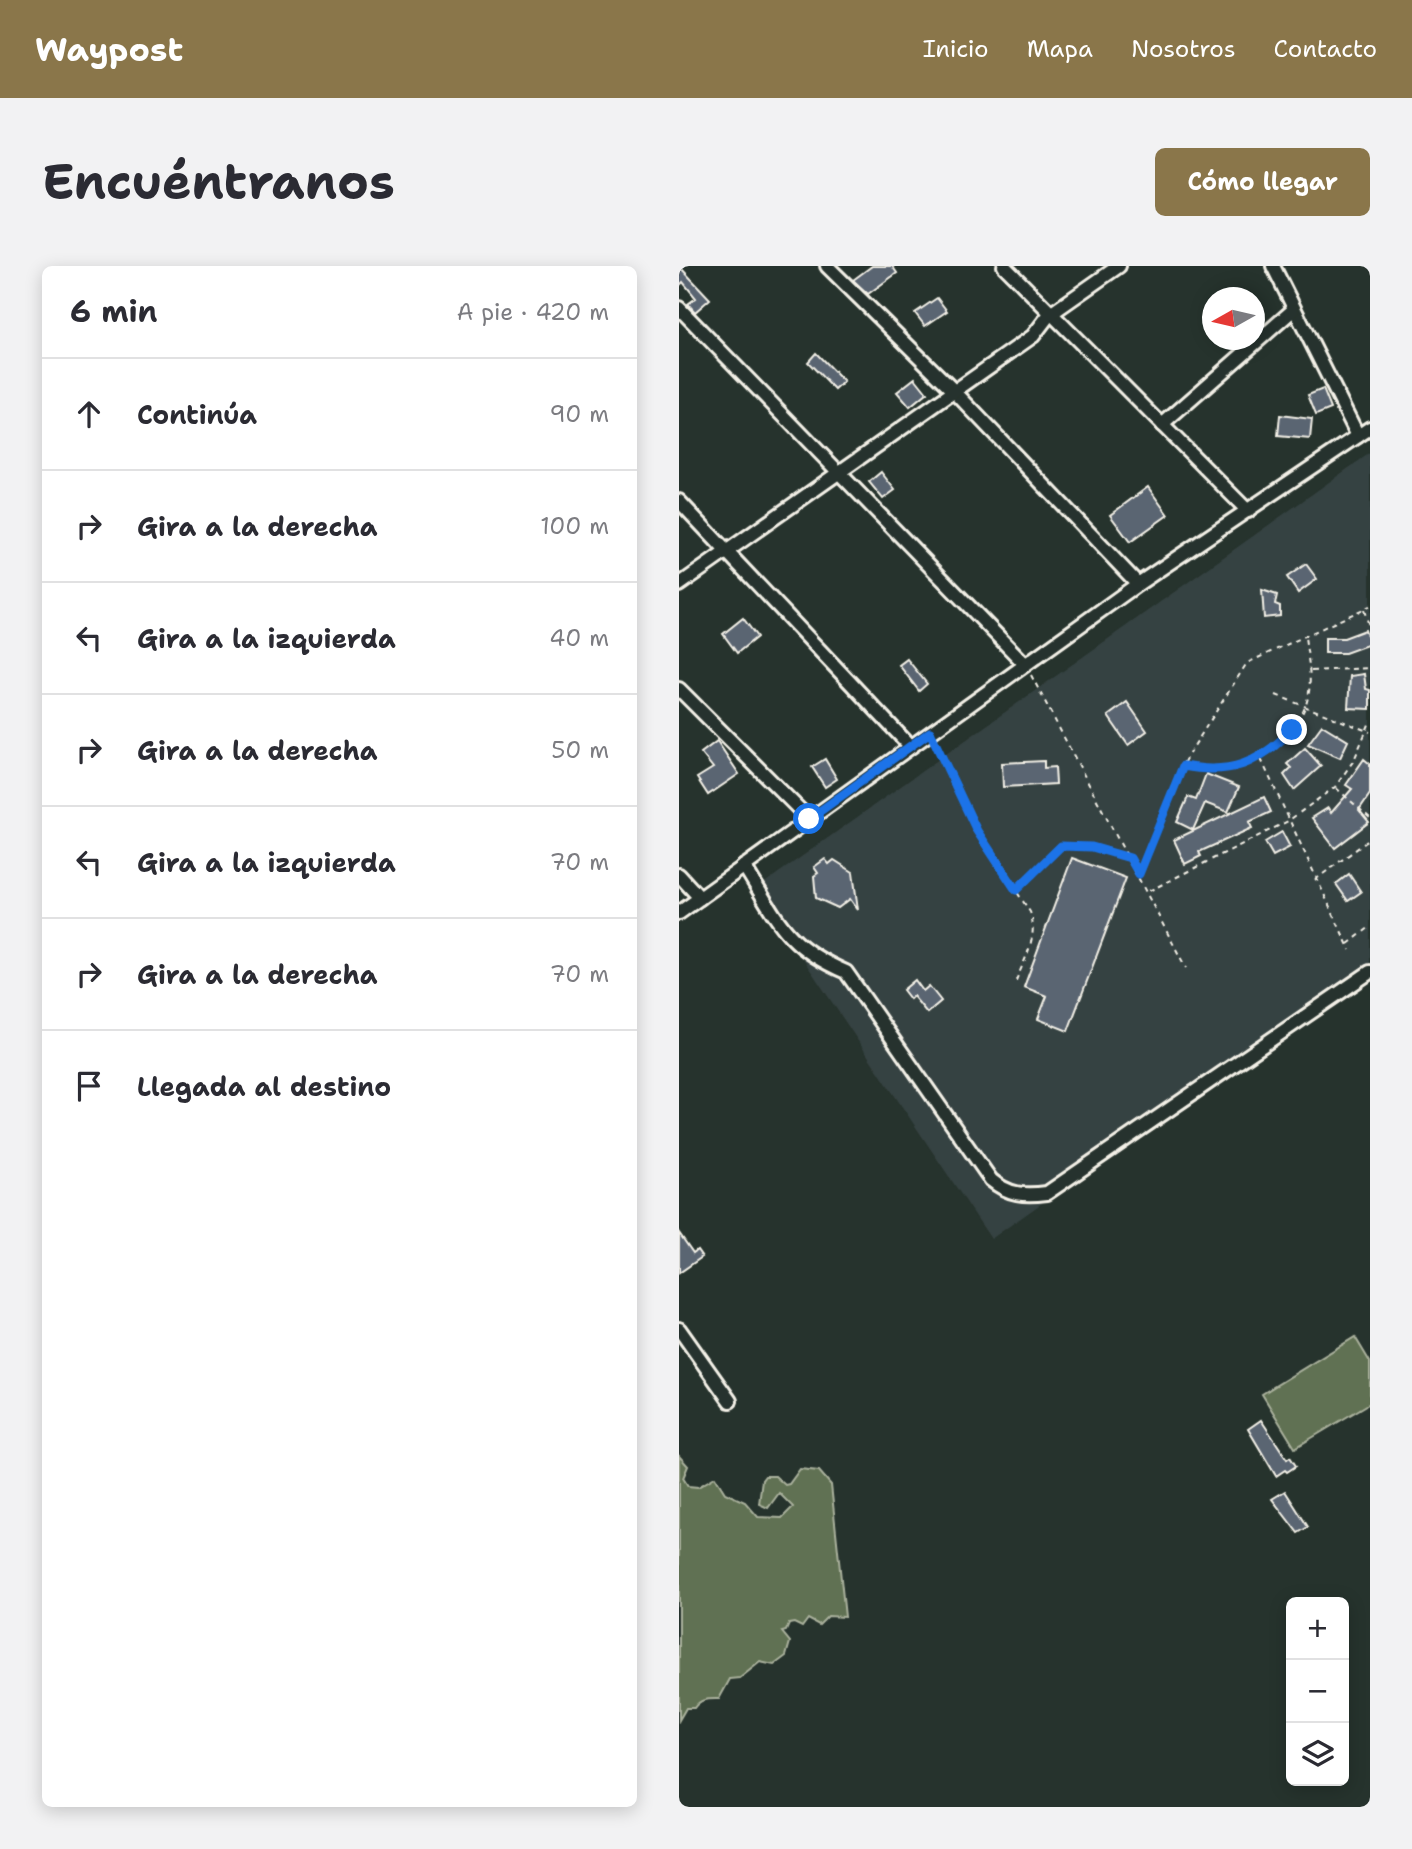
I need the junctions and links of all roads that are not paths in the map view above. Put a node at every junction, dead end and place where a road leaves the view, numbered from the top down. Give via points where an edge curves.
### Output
1 (827, 266) edge
2 (1004, 266) edge
3 (1119, 266) edge
4 (1273, 266) edge
5 (679, 308) edge
6 (1293, 310) junction
7 (1049, 314) junction
8 (954, 391) junction
9 (1162, 425) junction
10 (1370, 428) edge
11 (1358, 436) junction
12 (839, 471) junction
13 (679, 501) edge
14 (1248, 511) junction
15 (729, 551) junction
16 (1138, 584) junction
17 (679, 585) edge
18 (1025, 664) junction
19 (679, 689) edge
20 (910, 746) junction
21 (809, 819) junction
22 (744, 866) junction
23 (679, 875) edge
24 (701, 898) junction
25 (679, 913) edge
26 (1370, 972) edge
27 (679, 1329) edge
28 (730, 1401) dead end

1 - 8 street
2 - 7 street
3 - 7 street
4 - 6 street
5 - 12 street
6 - 9 street
6 - 11 street
7 - 8 street via 1033,336
7 - 9 street
8 - 12 street
8 - 16 street
9 - 14 street
10 - 11 street
11 - 14 street
12 - 15 street
12 - 18 street
13 - 15 street
14 - 16 street
15 - 17 street
15 - 20 street
16 - 18 street
18 - 20 street
19 - 21 street
20 - 21 street
21 - 22 street
22 - 24 street
22 - 26 street via 791,940 818,960 846,972 991,1180 1005,1192 1028,1196 1047,1193
23 - 24 street
24 - 25 street
27 - 28 street

